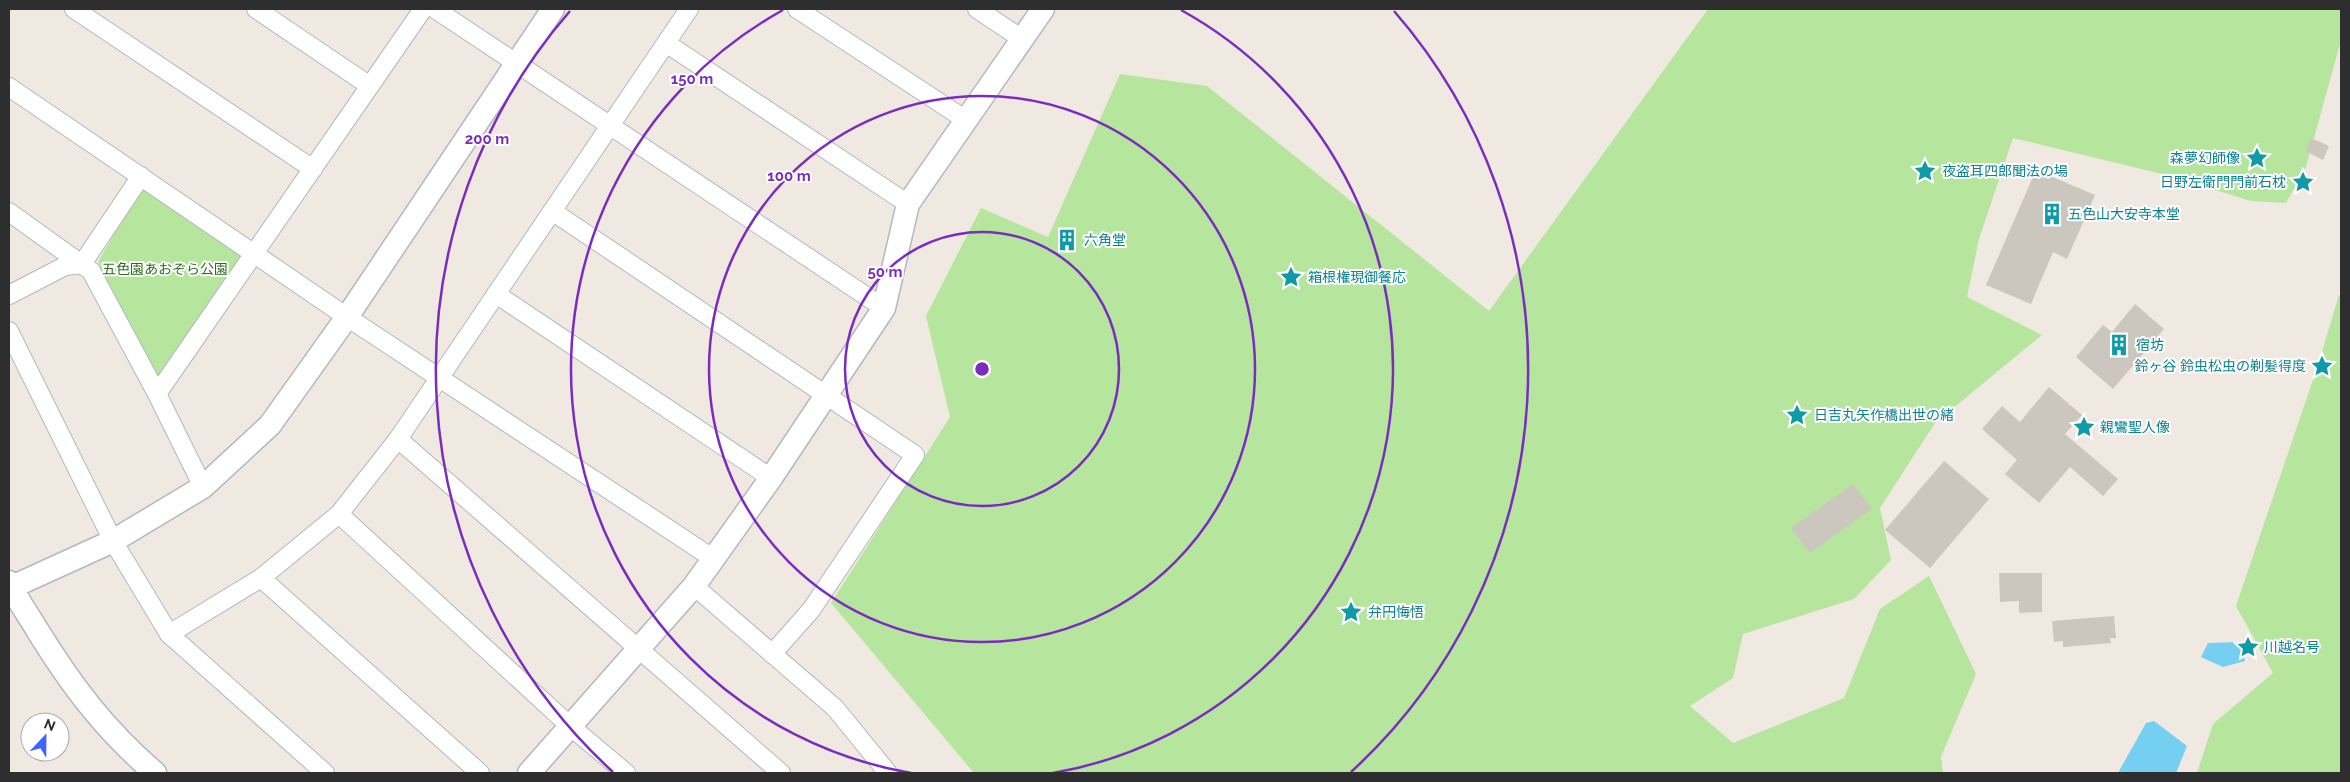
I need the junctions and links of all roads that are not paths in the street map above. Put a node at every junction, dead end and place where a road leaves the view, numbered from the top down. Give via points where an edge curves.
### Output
1 (74, 9) edge
2 (256, 9) edge
3 (423, 9) edge
4 (434, 9) edge
5 (553, 9) edge
6 (689, 9) edge
7 (797, 9) edge
8 (977, 9) edge
9 (1043, 9) edge
10 (1022, 39) junction
11 (666, 43) junction
12 (516, 63) junction
13 (370, 86) junction
14 (9, 87) edge
15 (966, 120) junction
16 (609, 127) junction
17 (313, 169) junction
18 (141, 176) junction
19 (908, 204) junction
20 (552, 211) junction
21 (9, 212) edge
22 (254, 253) junction
23 (82, 264) junction
24 (496, 294) junction
25 (9, 295) edge
26 (884, 308) junction
27 (347, 317) junction
28 (9, 331) edge
29 (438, 377) junction
30 (158, 394) junction
31 (826, 395) junction
32 (398, 439) junction
33 (771, 478) junction
34 (203, 487) junction
35 (339, 514) junction
36 (113, 541) junction
37 (714, 559) junction
38 (261, 578) junction
39 (10, 586) edge
40 (694, 586) junction
41 (169, 634) junction
42 (639, 650) junction
43 (772, 654) junction
44 (570, 726) junction
45 (155, 773) edge
46 (325, 773) edge
47 (480, 773) edge
48 (529, 773) edge
49 (626, 773) edge
50 (781, 773) edge
51 (888, 773) edge

1 - 17 street
2 - 13 street
3 - 13 street
4 - 12 street
5 - 12 street
6 - 11 street
7 - 15 street
8 - 10 street
9 - 10 street
10 - 15 street
11 - 16 street
11 - 19 street
12 - 16 street
12 - 27 street
13 - 17 street
14 - 18 street
15 - 19 street
16 - 20 street
16 - 26 street
17 - 22 street
18 - 22 street
18 - 23 street
19 - 26 street
20 - 24 street
20 - 31 street
21 - 23 street
22 - 27 street
22 - 30 street
23 - 25 street via 66,266
23 - 30 street via 91,271
24 - 29 street
24 - 33 street
26 - 31 street
27 - 29 street
27 - 34 street via 270,426
28 - 36 street
29 - 32 street
29 - 37 street
30 - 34 street
31 - 33 street
31 - 43 street via 915,455 811,610
32 - 35 street
32 - 42 street
33 - 37 street
34 - 36 street
35 - 38 street
35 - 44 street
36 - 39 street
36 - 41 street
37 - 40 street
38 - 41 street
38 - 47 street
39 - 45 street via 85,702
40 - 42 street
40 - 43 street
41 - 46 street
42 - 44 street
42 - 50 street
43 - 51 street via 835,708
44 - 48 street
44 - 49 street

